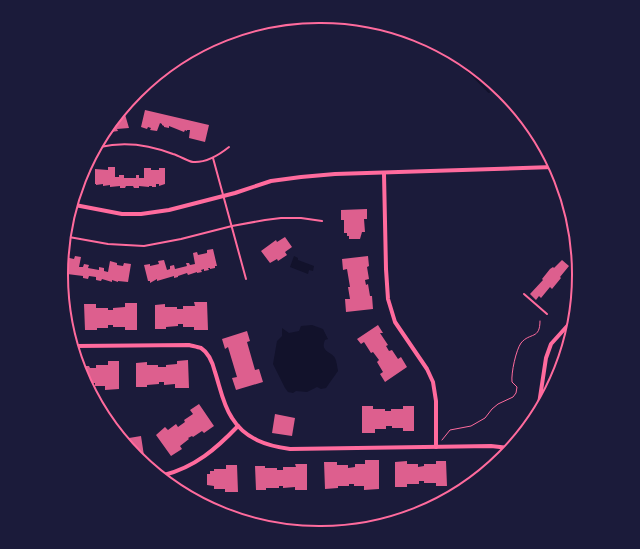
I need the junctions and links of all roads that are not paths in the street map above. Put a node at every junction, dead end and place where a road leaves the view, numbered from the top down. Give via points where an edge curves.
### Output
1 (104, 147) edge
2 (229, 147) dead end
3 (213, 158) junction
4 (548, 168) edge
5 (384, 174) junction
6 (223, 196) junction
7 (78, 205) edge
8 (322, 221) dead end
9 (232, 226) junction
10 (72, 237) edge
11 (246, 279) dead end
12 (524, 294) dead end
13 (547, 314) dead end
14 (566, 327) edge
15 (79, 346) edge
16 (539, 398) edge
17 (238, 426) junction
18 (436, 447) junction
19 (502, 447) edge
20 (167, 474) edge

1 - 3 lane via 142,145 192,162 203,162
2 - 3 lane
3 - 6 lane
4 - 5 street
5 - 6 street via 335,174 271,181
5 - 18 street via 388,299 396,322 427,369 432,382 436,401
6 - 7 street via 169,210 141,214 122,214
6 - 9 lane
8 - 9 lane via 281,218
9 - 10 lane via 181,240 144,246 108,244
9 - 11 lane
12 - 13 lane
14 - 16 street via 551,344
15 - 17 street via 189,345 202,349 213,364 224,401
17 - 18 street via 256,440 272,447 290,449
17 - 20 street via 201,459
18 - 19 street

